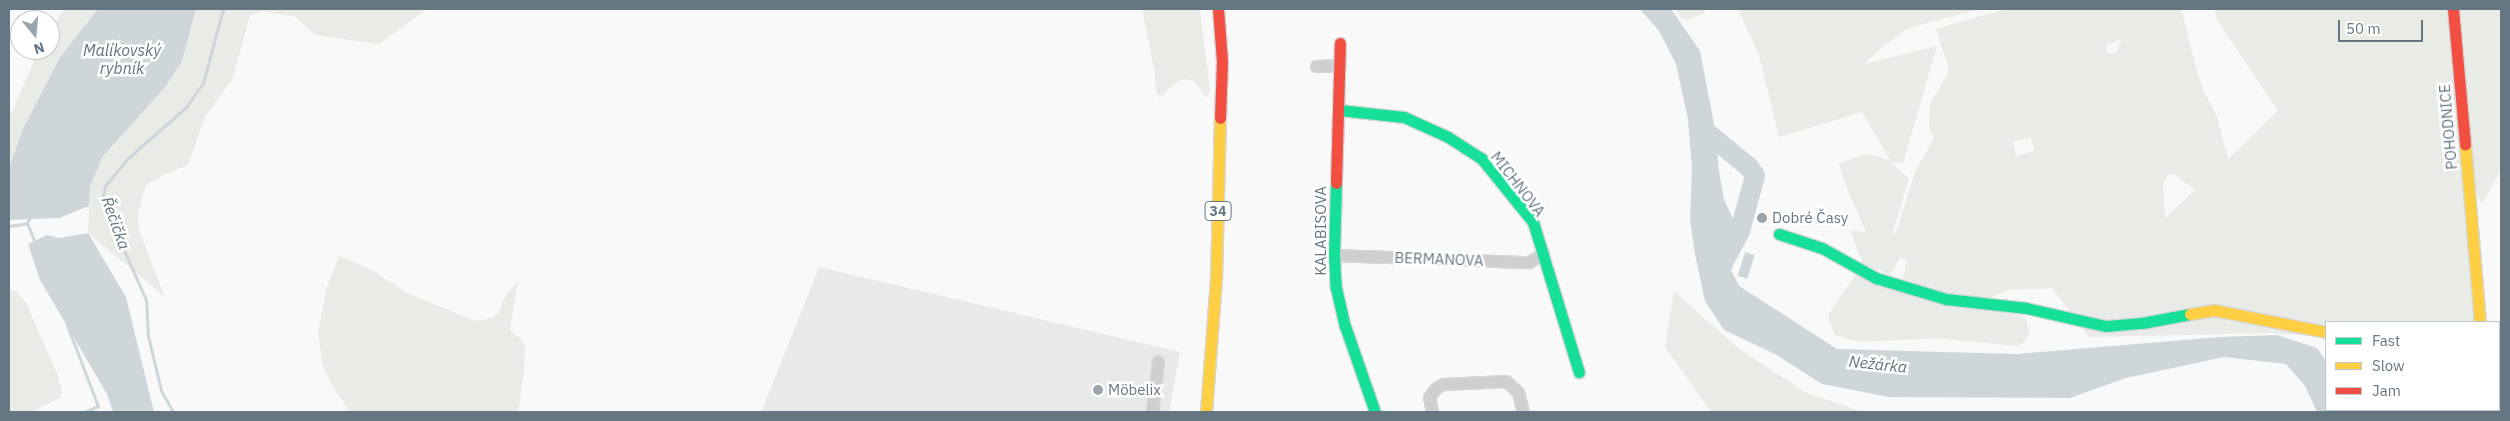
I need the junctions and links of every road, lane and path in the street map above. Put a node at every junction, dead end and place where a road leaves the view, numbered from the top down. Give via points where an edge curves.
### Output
1 (1218, 9) edge
2 (2453, 9) edge
3 (1340, 43) dead end
4 (1340, 65) junction
5 (1316, 66) dead end
6 (1339, 110) junction
7 (1779, 234) dead end
8 (1543, 253) junction
9 (1334, 256) junction
10 (2480, 321) edge
11 (2325, 332) edge
12 (1158, 361) dead end
13 (1579, 372) dead end
14 (1152, 412) edge
15 (1206, 412) edge
16 (1375, 412) edge
17 (1432, 412) edge
18 (1523, 412) edge

1 - 15 street, 34 via 1222,61 1216,269
2 - 10 street, POHODNICE
3 - 4 street, KALABISOVA
4 - 5 street
4 - 6 street, KALABISOVA
6 - 8 street, MICHNOVA via 1404,118 1448,137 1482,159 1533,222
6 - 9 street, KALABISOVA
7 - 11 street via 1822,248 1876,278 1946,299 2026,308 2106,326 2214,310
8 - 9 street, BERMANOVA via 1529,262
8 - 13 street, MICHNOVA
9 - 16 street, KALABISOVA via 1336,288 1345,326
12 - 14 street
17 - 18 street via 1429,397 1443,384 1506,381 1518,392

